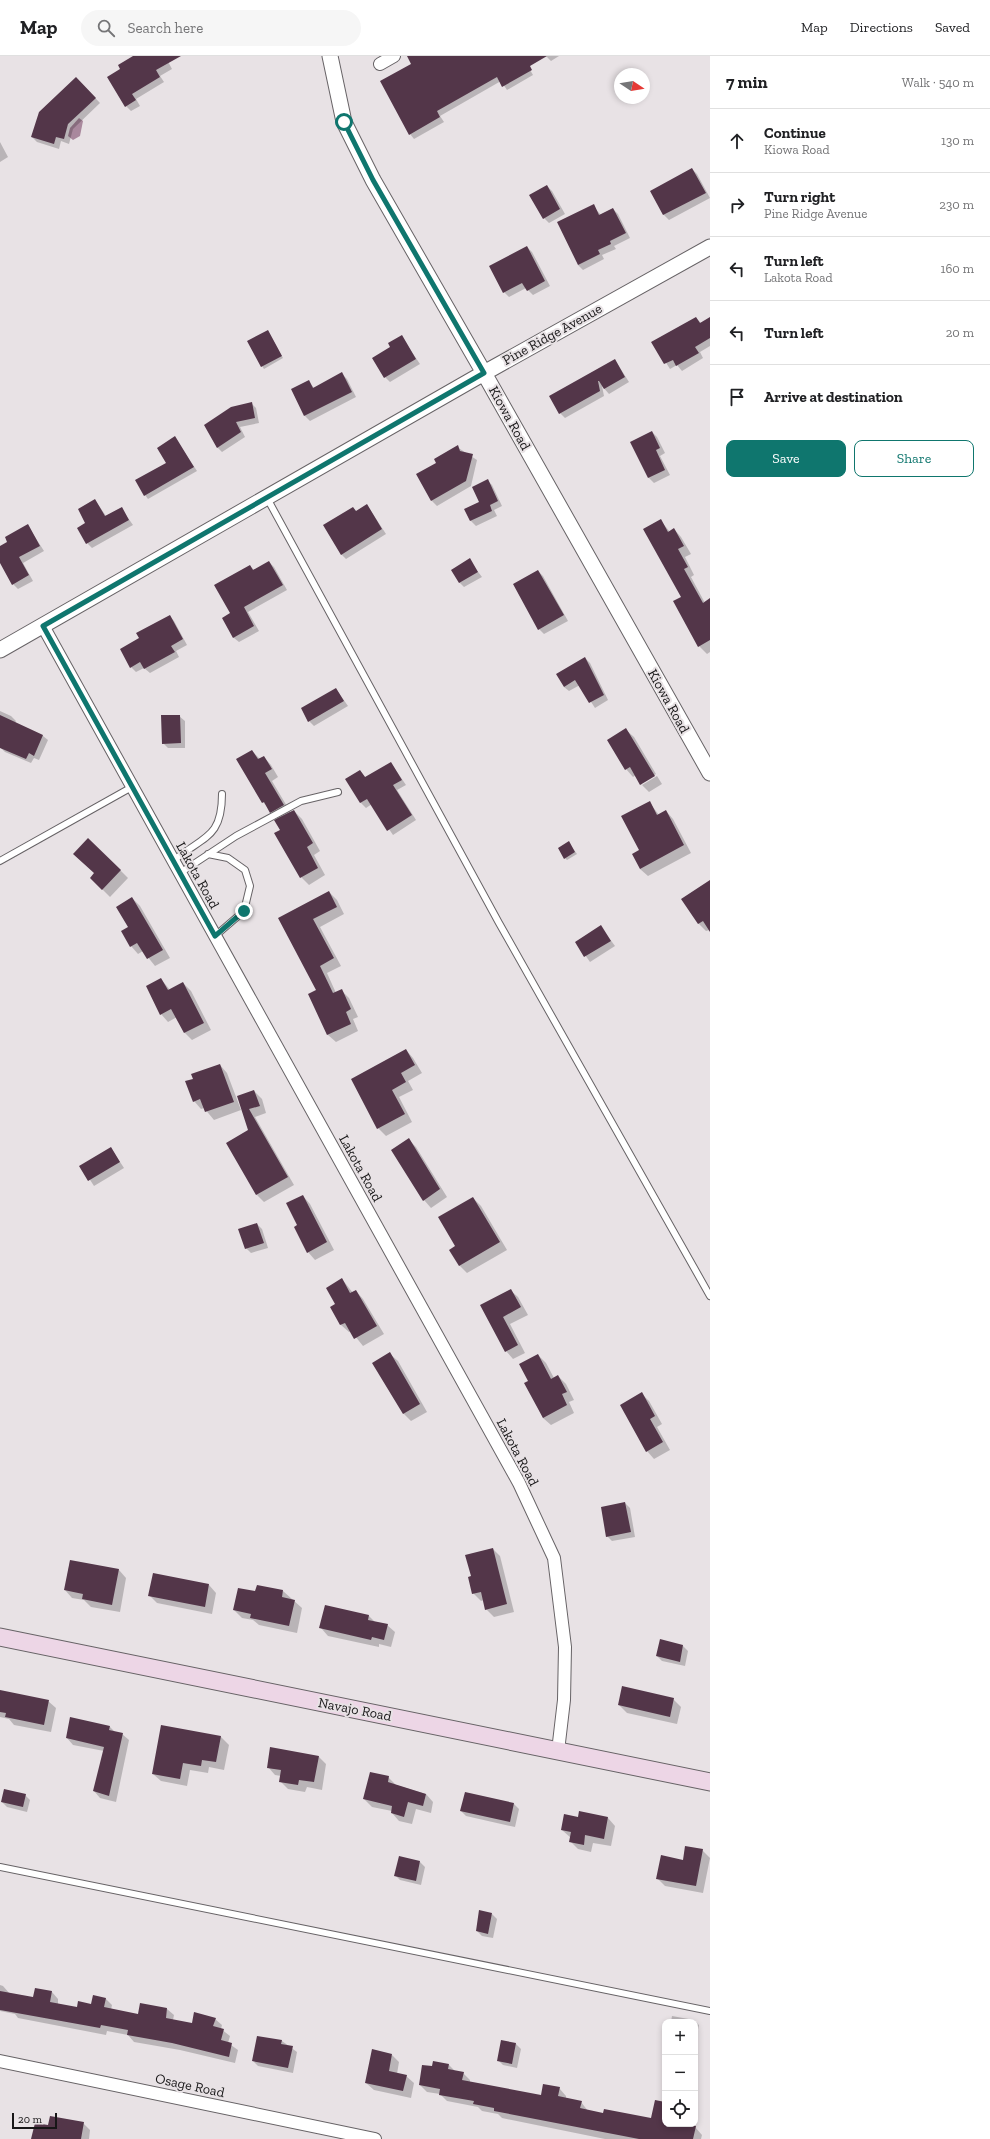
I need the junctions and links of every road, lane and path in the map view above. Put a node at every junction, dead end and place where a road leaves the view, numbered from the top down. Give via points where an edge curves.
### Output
1 (330, 56) edge
2 (394, 56) edge
3 (380, 64) dead end
4 (708, 251) edge
5 (484, 373) junction
6 (267, 498) junction
7 (43, 626) junction
8 (0, 650) edge
9 (710, 773) edge
10 (132, 787) junction
11 (338, 792) dead end
12 (222, 794) dead end
13 (208, 854) junction
14 (0, 860) edge
15 (173, 861) junction
16 (180, 873) junction
17 (215, 936) junction
18 (710, 1296) edge
19 (0, 1637) edge
20 (558, 1750) junction
21 (710, 1782) edge
22 (0, 1867) edge
23 (710, 2011) edge
24 (0, 2061) edge
25 (343, 2136) edge
26 (375, 2139) edge

1 - 5 street, Kiowa Road via 344,122 373,180
2 - 3 street
4 - 5 street, Pine Ridge Avenue
5 - 6 street, Pine Ridge Avenue
5 - 9 street, Kiowa Road
6 - 7 street, Pine Ridge Avenue
6 - 18 lane via 499,923
7 - 8 street, Pine Ridge Avenue
7 - 10 street, Lakota Road
10 - 14 lane
10 - 15 street, Lakota Road
11 - 13 lane via 300,800
12 - 15 lane via 222,812 210,836
13 - 16 lane
13 - 17 lane via 228,858 245,870 250,886 244,911
15 - 16 street, Lakota Road
16 - 17 street, Lakota Road
17 - 20 street, Lakota Road via 519,1483 554,1558 565,1647 564,1700
19 - 20 main road, Navajo Road
20 - 21 main road, Navajo Road
22 - 23 lane
24 - 25 street, Osage Road
25 - 26 street, Osage Road

